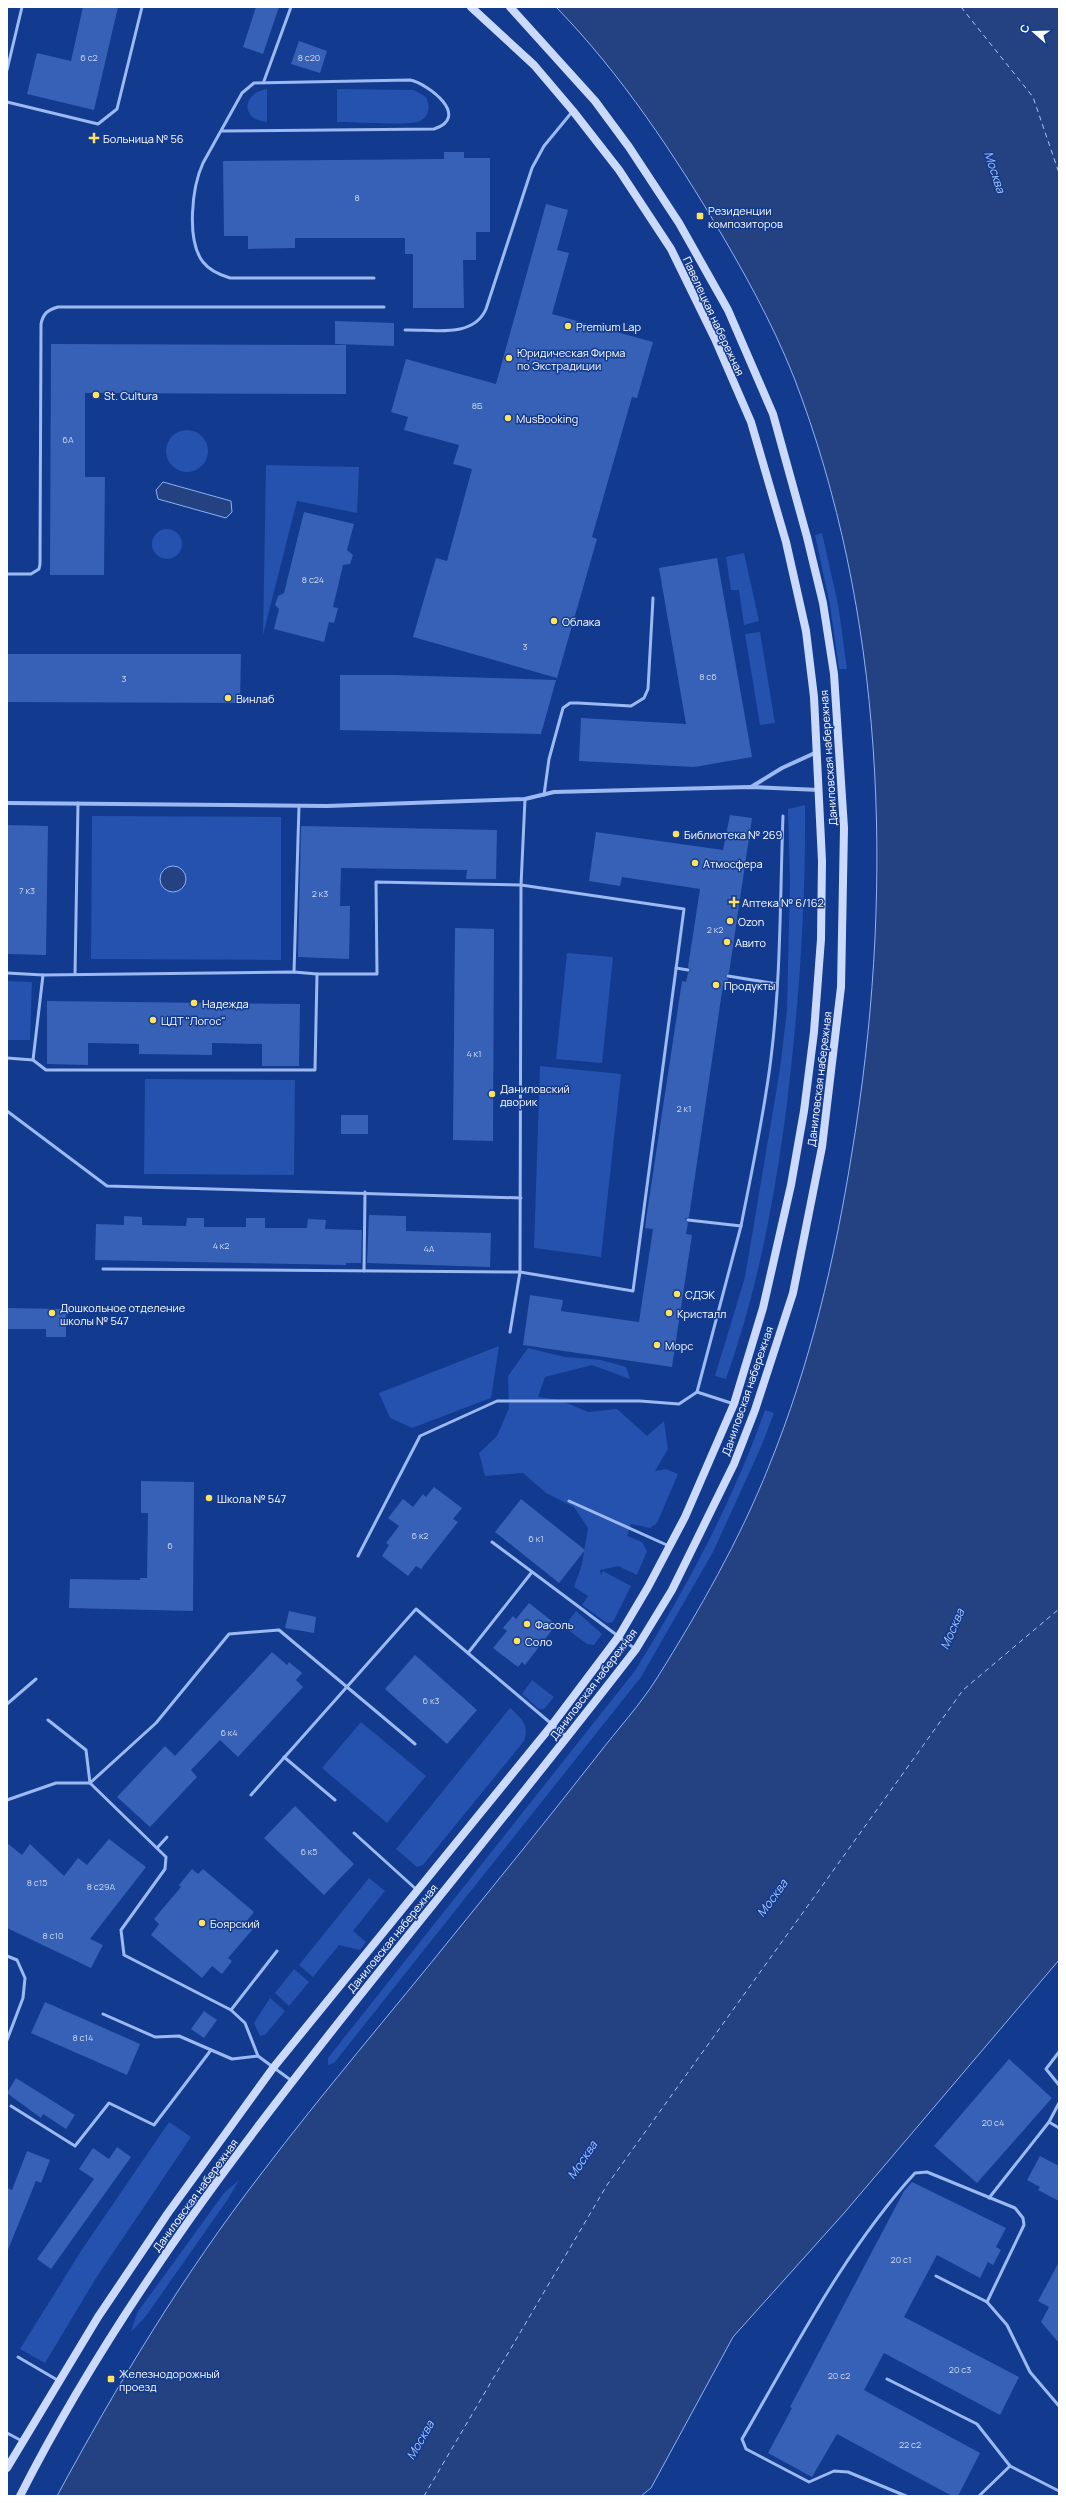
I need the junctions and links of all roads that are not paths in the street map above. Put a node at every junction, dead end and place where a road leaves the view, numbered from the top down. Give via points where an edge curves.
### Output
1 (22, 7) edge
2 (142, 7) edge
3 (291, 7) edge
4 (470, 7) edge
5 (510, 7) edge
6 (7, 70) edge
7 (264, 81) junction
8 (7, 102) edge
9 (573, 111) junction
10 (221, 131) junction
11 (374, 278) dead end
12 (384, 307) dead end
13 (405, 330) dead end
14 (7, 574) edge
15 (653, 598) dead end
16 (834, 674) joint
17 (814, 697) joint
18 (817, 752) junction
19 (750, 787) junction
20 (819, 790) junction
21 (544, 795) junction
22 (525, 799) junction
23 (7, 803) edge
24 (78, 804) junction
25 (299, 806) junction
26 (783, 816) dead end
27 (521, 885) junction
28 (676, 968) junction
29 (688, 970) dead end
30 (294, 972) junction
31 (7, 973) edge
32 (75, 974) junction
33 (316, 974) junction
34 (43, 975) junction
35 (728, 976) dead end
36 (777, 984) junction
37 (7, 1058) edge
38 (33, 1060) junction
39 (7, 1111) edge
40 (364, 1192) junction
41 (522, 1198) junction
42 (688, 1220) dead end
43 (741, 1226) junction
44 (103, 1269) dead end
45 (364, 1271) junction
46 (520, 1272) junction
47 (510, 1332) dead end
48 (697, 1392) junction
49 (734, 1404) junction
50 (569, 1501) dead end
51 (492, 1542) dead end
52 (671, 1547) junction
53 (358, 1556) dead end
54 (532, 1572) junction
55 (619, 1636) junction
56 (636, 1649) junction
57 (468, 1653) junction
58 (36, 1679) dead end
59 (347, 1685) junction
60 (7, 1704) edge
61 (48, 1720) dead end
62 (552, 1725) junction
63 (567, 1738) junction
64 (415, 1744) dead end
65 (284, 1757) junction
66 (90, 1783) junction
67 (251, 1795) dead end
68 (7, 1800) edge
69 (335, 1800) dead end
70 (354, 1833) dead end
71 (167, 1837) dead end
72 (157, 1848) junction
73 (418, 1890) junction
74 (277, 1951) dead end
75 (7, 1956) edge
76 (231, 2010) junction
77 (103, 2014) dead end
78 (7, 2040) edge
79 (211, 2050) junction
80 (1059, 2052) edge
81 (258, 2056) junction
82 (273, 2068) junction
83 (292, 2081) junction
84 (1059, 2085) edge
85 (1059, 2103) edge
86 (11, 2106) dead end
87 (1049, 2122) junction
88 (1059, 2128) edge
89 (989, 2198) junction
90 (936, 2276) dead end
91 (987, 2302) junction
92 (18, 2357) dead end
93 (887, 2379) dead end
94 (59, 2381) junction
95 (1059, 2406) edge
96 (7, 2433) edge
97 (23, 2442) junction
98 (1010, 2466) junction
99 (7, 2468) edge
100 (1059, 2491) edge
101 (20, 2496) edge
102 (906, 2496) edge
103 (979, 2496) edge

1 - 6 lane
2 - 8 lane via 117,109 98,124
3 - 7 lane
4 - 9 main road, Павелецкая набережная via 534,65
5 - 16 main road, Павелецкая набережная via 595,101 629,147 679,223 728,310 773,414 811,552
7 - 10 lane via 245,88
7 - 10 lane via 410,80 425,86 444,102 449,110 448,117 443,124 434,129
9 - 13 lane via 544,146 532,168 486,309 479,321 463,329
9 - 17 main road, Павелецкая набережная via 619,170 671,249 715,339 751,422 786,542 806,631
10 - 11 lane via 199,170 194,195 196,247 203,262 230,278
12 - 14 lane via 50,309 45,313 41,324 40,564 39,569 31,574
15 - 21 lane via 648,689 644,698 631,706 578,703 564,708 549,759
16 - 56 main road, Даниловская набережная via 844,828 841,987 822,1147 794,1285 755,1410 734,1464 672,1590
17 - 18 main road, Даниловская набережная
18 - 19 street via 782,768
18 - 20 main road, Даниловская набережная
19 - 20 street
19 - 21 street via 554,792
20 - 49 main road, Даниловская набережная via 822,860 821,939 814,1032 804,1111 791,1185 763,1308
21 - 22 street
22 - 25 street
22 - 27 lane
23 - 24 street
24 - 25 street
24 - 32 lane
25 - 30 lane
26 - 36 lane
27 - 28 lane via 684,909
27 - 33 lane via 376,882 377,974
27 - 41 lane
28 - 29 lane
28 - 46 lane via 633,1291
30 - 32 lane
30 - 33 lane
31 - 34 lane
32 - 34 lane
33 - 38 lane via 315,1070 46,1070
34 - 38 lane
35 - 36 lane
36 - 43 lane via 770,1066
37 - 38 lane
39 - 40 lane via 107,1186
40 - 41 lane
40 - 45 lane
41 - 46 lane
42 - 43 lane
43 - 48 lane
44 - 45 lane
45 - 46 lane
46 - 47 lane
48 - 49 lane
48 - 53 lane via 679,1404 640,1401 497,1401 420,1436
49 - 52 main road, Даниловская набережная
50 - 52 lane
51 - 54 lane
52 - 55 main road, Даниловская набережная
54 - 55 lane
54 - 57 lane
55 - 56 lane
55 - 62 main road, Даниловская набережная
56 - 63 main road, Даниловская набережная
57 - 59 lane via 416,1609
57 - 62 lane
58 - 60 lane
59 - 64 lane
59 - 65 lane
59 - 66 lane via 279,1630 229,1634 156,1723
61 - 66 lane via 86,1750
62 - 63 lane
62 - 73 main road, Даниловская набережная
63 - 83 main road, Даниловская набережная
65 - 67 lane
65 - 69 lane
66 - 68 lane via 56,1783
66 - 72 lane
70 - 73 lane
71 - 72 lane
72 - 76 lane via 166,1857 166,1869 121,1930 124,1955
73 - 82 main road, Даниловская набережная
74 - 76 lane
75 - 78 lane via 17,1960 25,1978 23,1998
76 - 81 lane via 245,2023
77 - 79 lane via 155,2036 179,2036
79 - 81 lane via 232,2059
79 - 86 lane via 154,2125 109,2103 75,2146
80 - 84 lane via 1046,2069
81 - 82 lane
82 - 83 lane
82 - 94 main road, Даниловская набережная via 168,2213 98,2316
83 - 101 main road, Даниловская набережная via 132,2302 64,2413
85 - 87 lane
87 - 88 lane
87 - 89 lane
89 - 91 lane via 1015,2208 1024,2226
89 - 102 lane via 927,2172 915,2173 896,2194 829,2289 742,2439 746,2449 809,2482 834,2471 848,2472
90 - 91 lane
91 - 95 lane via 1006,2325 1030,2372
92 - 94 lane
93 - 98 lane via 977,2424
94 - 97 main road, Даниловская набережная
96 - 97 lane
97 - 99 main road, Даниловская набережная
98 - 100 lane
98 - 103 lane

